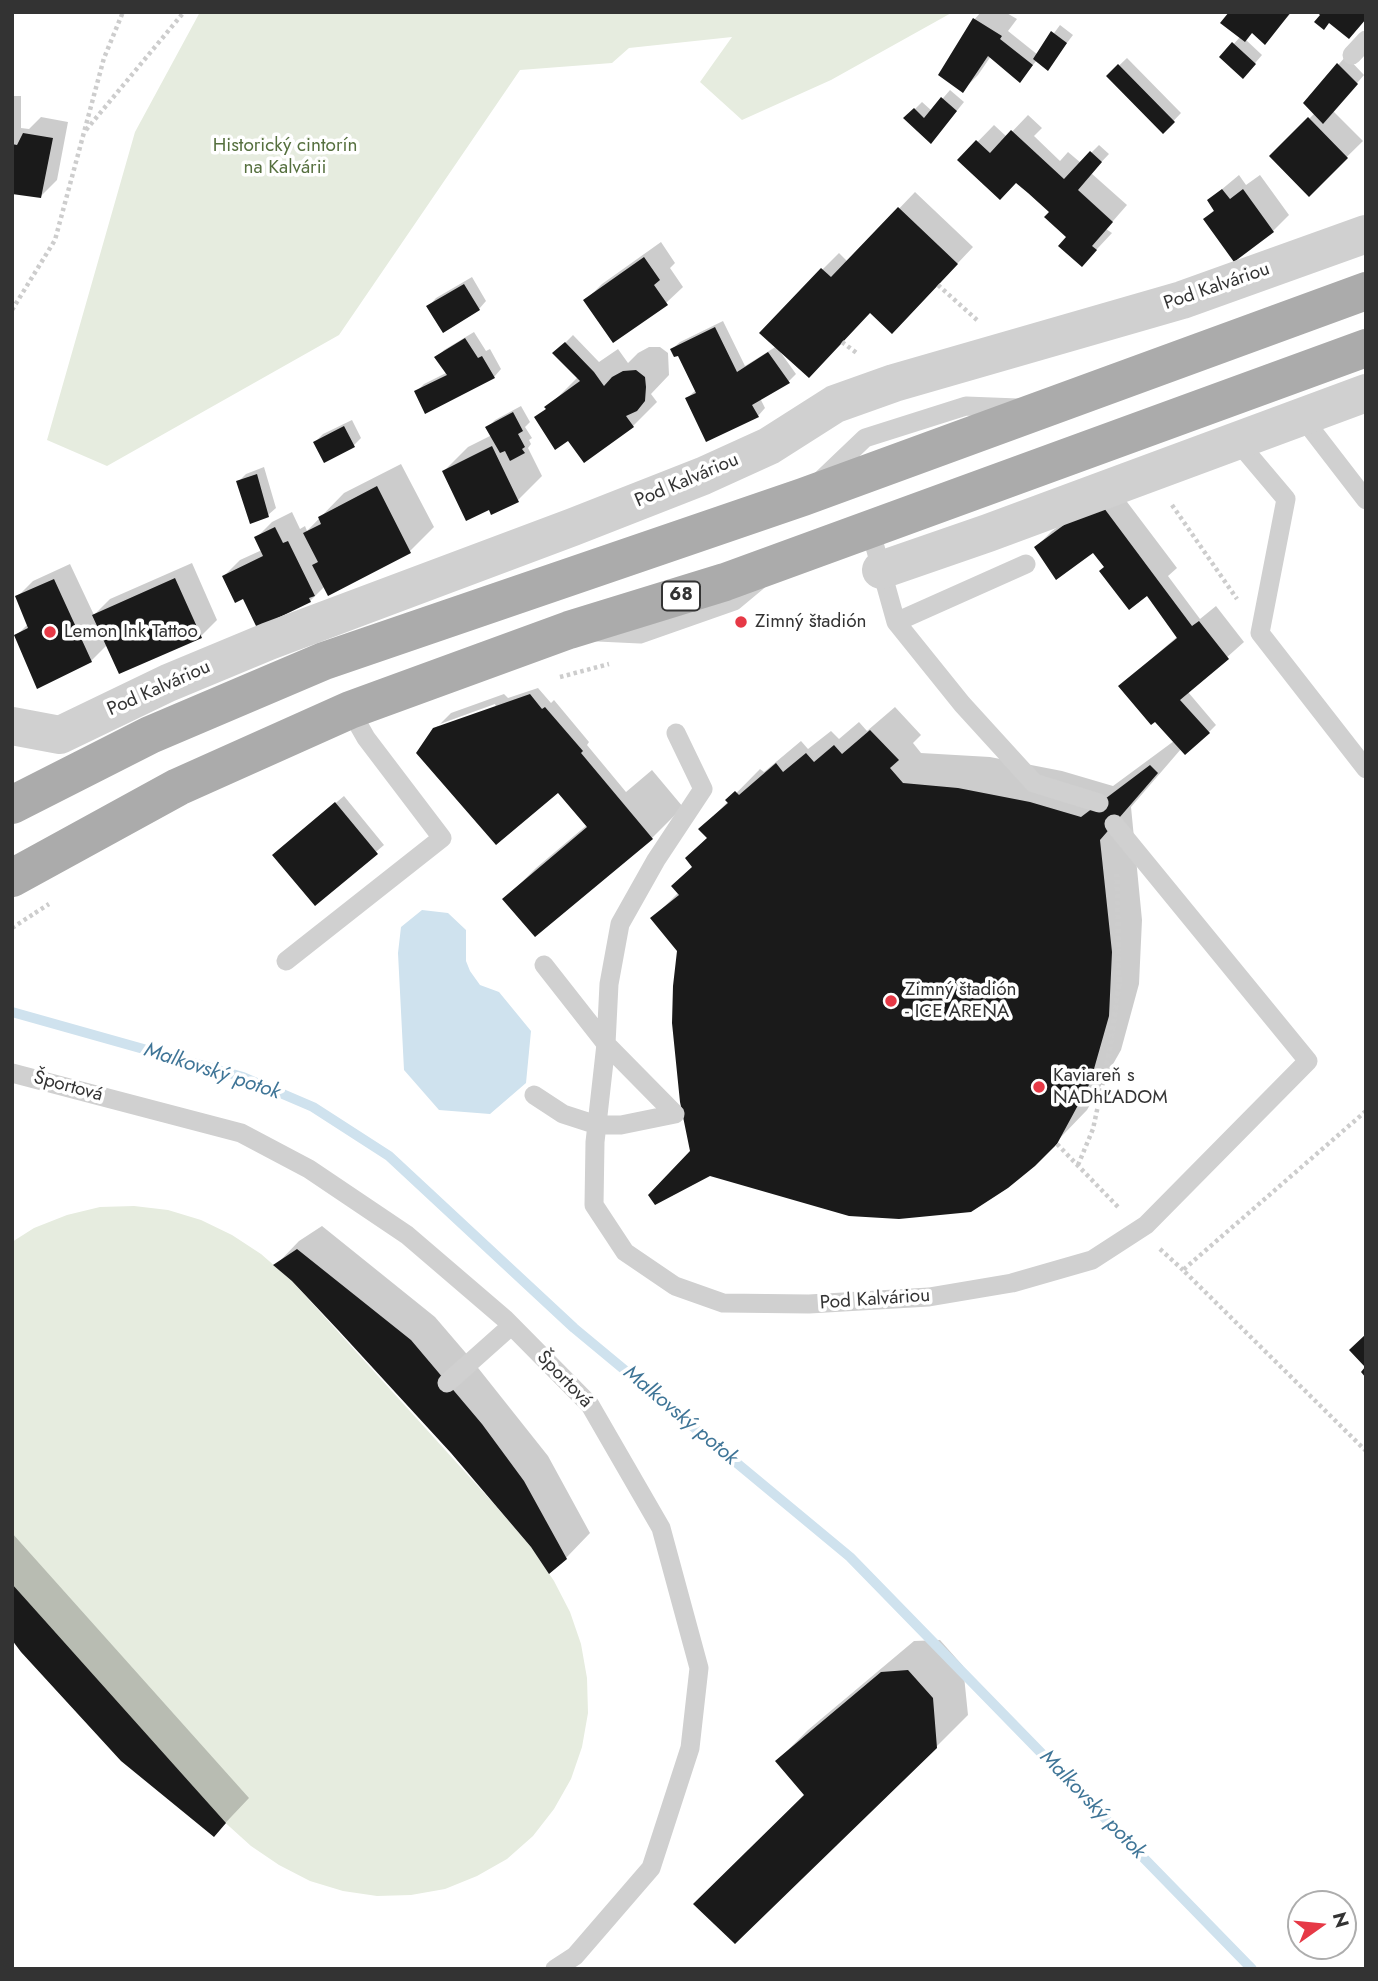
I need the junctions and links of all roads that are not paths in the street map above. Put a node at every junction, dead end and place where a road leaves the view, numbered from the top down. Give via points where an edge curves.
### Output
1 (1366, 40) edge
2 (1352, 55) dead end
3 (1366, 234) edge
4 (1366, 291) edge
5 (1366, 348) edge
6 (1366, 393) edge
7 (1302, 417) junction
8 (1237, 441) junction
9 (1366, 500) edge
10 (870, 529) junction
11 (1026, 564) dead end
12 (881, 570) junction
13 (896, 622) junction
14 (349, 710) junction
15 (12, 726) edge
16 (676, 733) dead end
17 (1366, 769) edge
18 (1099, 803) dead end
19 (12, 805) edge
20 (1114, 824) road end
21 (12, 878) edge
22 (286, 961) dead end
23 (544, 965) dead end
24 (606, 1044) junction
25 (12, 1073) edge
26 (534, 1095) dead end
27 (597, 1125) junction
28 (512, 1326) junction
29 (447, 1383) dead end
30 (555, 1969) edge

1 - 2 lane
3 - 15 street, Pod Kalváriou via 1182,300 835,404 769,446 703,476 269,641 60,735
4 - 19 main road, Pod Kalváriou via 803,497 324,661 150,735
5 - 10 main road, 68
6 - 7 street
7 - 8 street
7 - 9 lane
8 - 12 street
8 - 17 lane via 1286,499 1260,633
10 - 12 lane
10 - 14 main road, 68
11 - 13 lane
12 - 13 lane
13 - 18 lane via 1034,783
14 - 21 main road, 68 via 178,787
14 - 22 lane via 442,838
16 - 24 lane, Pod Kalváriou via 703,789 620,924 609,984
20 - 27 lane, Pod Kalváriou via 1308,1061 1146,1225 1092,1260 1012,1283 929,1297 809,1304 723,1303 675,1286 625,1252 594,1205
23 - 24 lane
24 - 27 lane, Pod Kalváriou
24 - 27 lane via 675,1114
25 - 28 lane, Športová via 241,1133 309,1169 407,1235
26 - 27 lane via 563,1114
28 - 29 lane
28 - 30 lane, Športová via 590,1405 661,1528 699,1668 690,1748 651,1868 575,1956

